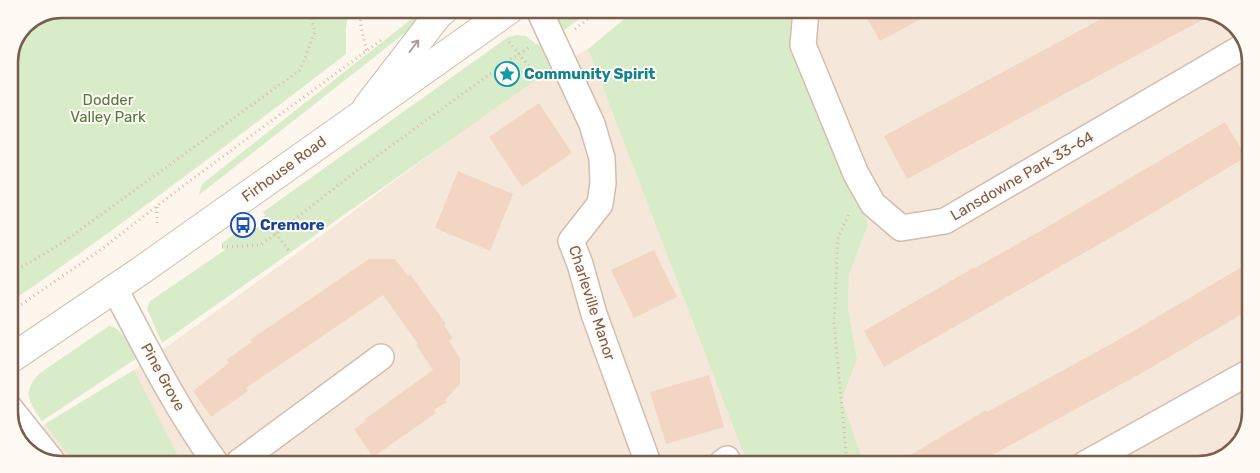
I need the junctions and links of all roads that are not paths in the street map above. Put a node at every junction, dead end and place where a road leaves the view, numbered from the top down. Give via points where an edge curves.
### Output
1 (436, 18) edge
2 (498, 18) edge
3 (543, 18) edge
4 (806, 18) edge
5 (1240, 48) edge
6 (363, 113) junction
7 (115, 289) junction
8 (18, 354) edge
9 (381, 358) dead end
10 (1242, 376) edge
11 (19, 419) edge
12 (45, 452) edge
13 (211, 456) edge
14 (247, 456) edge
15 (645, 456) edge
16 (1099, 456) edge

6 -> 1 main road
2 - 6 main road, Firhouse Road
3 - 15 street, Charleville Manor via 592,124 602,158 600,204 571,241
4 - 5 street, Lansdowne Park 33-64 via 804,45 856,174 872,204 901,228 944,221
6 - 7 main road, Firhouse Road
7 - 8 main road, Firhouse Road
7 - 13 street, Pine Grove via 170,393
9 - 14 street
10 - 16 street
11 - 12 street

